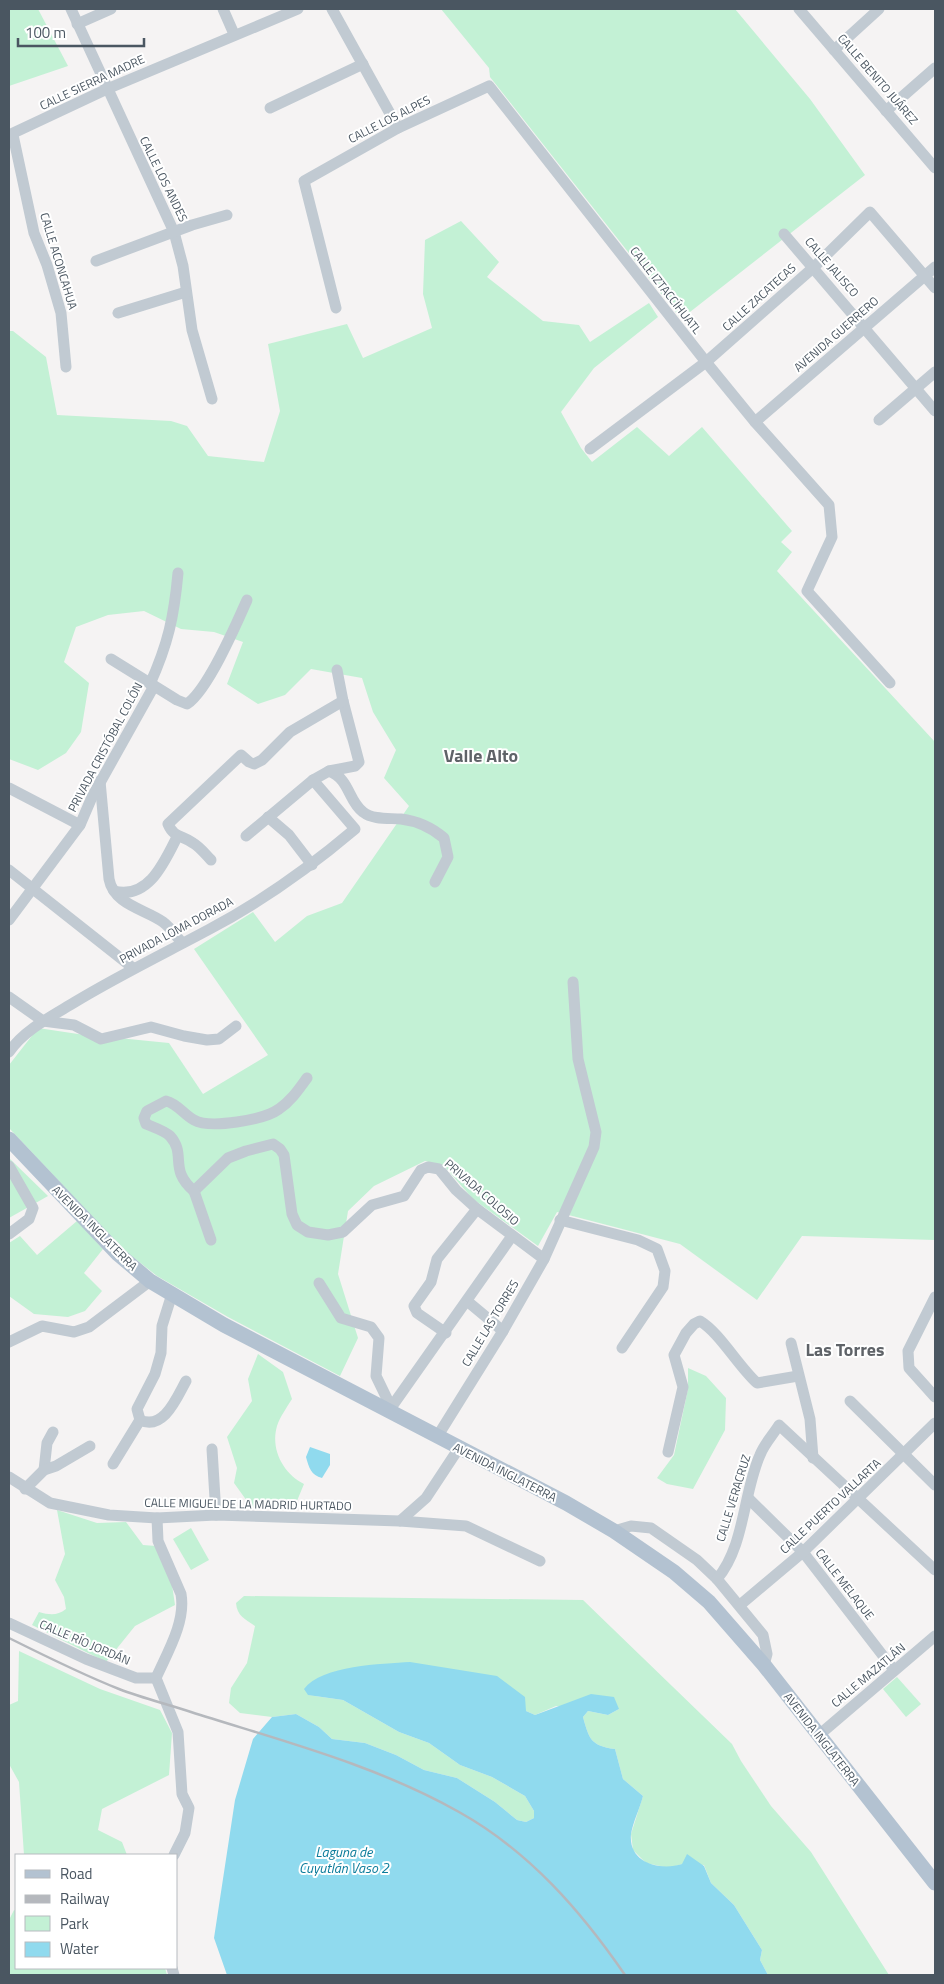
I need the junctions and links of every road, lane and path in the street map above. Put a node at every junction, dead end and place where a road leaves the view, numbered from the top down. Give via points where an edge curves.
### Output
1 (70, 9) edge
2 (111, 9) edge
3 (223, 9) edge
4 (298, 9) edge
5 (332, 9) edge
6 (799, 9) edge
7 (879, 9) edge
8 (77, 24) junction
9 (234, 34) junction
10 (834, 50) junction
11 (363, 64) junction
12 (935, 68) edge
13 (489, 86) joint
14 (107, 89) junction
15 (270, 108) dead end
16 (886, 110) junction
17 (398, 128) junction
18 (11, 135) edge
19 (935, 166) edge
20 (227, 215) dead end
21 (174, 232) junction
22 (784, 234) dead end
23 (96, 261) dead end
24 (814, 267) junction
25 (935, 267) edge
26 (925, 276) junction
27 (935, 288) edge
28 (186, 292) junction
29 (336, 308) dead end
30 (118, 313) dead end
31 (865, 327) junction
32 (706, 362) junction
33 (66, 367) dead end
34 (935, 372) edge
35 (916, 388) junction
36 (212, 399) dead end
37 (935, 411) edge
38 (879, 420) dead end
39 (755, 422) junction
40 (590, 449) dead end
41 (178, 573) dead end
42 (247, 600) dead end
43 (110, 659) dead end
44 (337, 670) dead end
45 (890, 683) dead end
46 (152, 685) junction
47 (342, 702) junction
48 (329, 771) junction
49 (313, 780) junction
50 (100, 781) junction
51 (9, 788) edge
52 (268, 817) junction
53 (80, 825) junction
54 (246, 836) dead end
55 (177, 837) junction
56 (211, 860) dead end
57 (312, 865) junction
58 (9, 870) edge
59 (434, 882) dead end
60 (32, 889) junction
61 (112, 890) junction
62 (9, 920) edge
63 (182, 943) junction
64 (133, 968) junction
65 (573, 982) dead end
66 (9, 997) edge
67 (43, 1021) junction
68 (236, 1026) dead end
69 (9, 1052) edge
70 (307, 1078) dead end
71 (9, 1140) edge
72 (9, 1166) edge
73 (194, 1191) junction
74 (477, 1209) junction
75 (560, 1220) junction
76 (9, 1234) edge
77 (512, 1236) junction
78 (210, 1240) dead end
79 (544, 1258) junction
80 (150, 1281) junction
81 (319, 1282) dead end
82 (172, 1294) junction
83 (935, 1297) edge
84 (467, 1301) junction
85 (503, 1331) junction
86 (446, 1333) junction
87 (9, 1342) edge
88 (791, 1343) dead end
89 (622, 1348) dead end
90 (798, 1376) junction
91 (186, 1381) dead end
92 (935, 1397) edge
93 (850, 1401) dead end
94 (390, 1409) junction
95 (140, 1420) junction
96 (935, 1423) edge
97 (53, 1432) dead end
98 (437, 1437) junction
99 (90, 1446) dead end
100 (458, 1448) junction
101 (212, 1449) dead end
102 (668, 1452) dead end
103 (902, 1455) junction
104 (813, 1458) junction
105 (113, 1464) dead end
106 (44, 1470) junction
107 (9, 1477) edge
108 (935, 1485) edge
109 (25, 1489) junction
110 (860, 1498) junction
111 (749, 1499) junction
112 (216, 1515) junction
113 (157, 1518) junction
114 (400, 1521) junction
115 (614, 1531) junction
116 (803, 1552) junction
117 (540, 1561) dead end
118 (935, 1570) edge
119 (717, 1579) junction
120 (740, 1605) junction
121 (10, 1626) edge
122 (935, 1636) edge
123 (764, 1665) junction
124 (894, 1670) junction
125 (156, 1678) junction
126 (819, 1735) junction
127 (174, 1854) edge
128 (935, 1883) edge

1 - 8 street, CALLE LOS ANDES
2 - 8 street
3 - 9 street
4 - 9 street, CALLE SIERRA MADRE
5 - 11 street
6 - 10 street, CALLE BENITO JUÁREZ
7 - 10 street
8 - 14 street, CALLE LOS ANDES
9 - 14 street, CALLE SIERRA MADRE
10 - 16 street, CALLE BENITO JUÁREZ
11 - 15 street
11 - 17 street
12 - 16 street
13 - 17 street, CALLE LOS ALPES
13 - 32 street, CALLE IZTACCÍHUATL
14 - 18 street, CALLE SIERRA MADRE
14 - 21 street, CALLE LOS ANDES
16 - 19 street, CALLE BENITO JUÁREZ
17 - 29 street, CALLE LOS ALPES via 304,181
18 - 33 street, CALLE ACONCAHUA via 34,233 62,313
20 - 21 street
21 - 23 street
21 - 28 street, CALLE LOS ANDES
22 - 24 street, CALLE JALISCO
24 - 26 street, CALLE ZACATECAS via 870,212
24 - 31 street, CALLE JALISCO
24 - 32 street, CALLE ZACATECAS
25 - 26 street, AVENIDA GUERRERO
26 - 27 street
26 - 31 street, AVENIDA GUERRERO
28 - 30 street
28 - 36 street, CALLE LOS ANDES via 192,330
31 - 35 street, CALLE JALISCO
31 - 39 street, AVENIDA GUERRERO
32 - 39 street, CALLE IZTACCÍHUATL
32 - 40 street, CALLE ZACATECAS
34 - 35 street
35 - 37 street, CALLE JALISCO
35 - 38 street
39 - 45 street, CALLE IZTACCÍHUATL via 829,505 832,537 807,591
41 - 46 street, PRIVADA CRISTÓBAL COLÓN via 171,628
42 - 46 street via 195,699 187,704
43 - 46 street, PRIVADA CRISTÓBAL COLÓN
44 - 47 street
46 - 50 street, PRIVADA CRISTÓBAL COLÓN
47 - 48 street via 359,762 355,766
47 - 55 street via 290,732 262,760 254,764 241,755 168,824
48 - 49 street
48 - 59 street via 348,788 364,813 422,824 444,838 448,857
49 - 52 street
49 - 57 street, PRIVADA LOMA DORADA via 355,829
50 - 53 street, PRIVADA CRISTÓBAL COLÓN
50 - 61 street
51 - 53 street
52 - 54 street
52 - 57 street via 288,835
53 - 60 street, PRIVADA CRISTÓBAL COLÓN
55 - 56 street via 192,842
55 - 61 street via 164,863 150,881 136,892
57 - 63 street, PRIVADA LOMA DORADA via 246,908
58 - 60 street
60 - 62 street, PRIVADA CRISTÓBAL COLÓN
60 - 64 street
61 - 63 street via 129,905 169,927
63 - 64 street, PRIVADA LOMA DORADA
64 - 67 street, PRIVADA LOMA DORADA
65 - 75 street, CALLE LAS TORRES via 578,1058 596,1132 594,1148
66 - 67 street
67 - 68 street via 74,1025 101,1038 151,1027 184,1036 219,1039
67 - 69 street, PRIVADA LOMA DORADA via 16,1042
70 - 73 street via 295,1096 278,1110 247,1120 211,1125 194,1120 166,1100 147,1111 146,1124 169,1135 177,1147 180,1174
71 - 80 main road, AVENIDA INGLATERRA via 118,1254
72 - 76 street via 32,1208 28,1219
73 - 74 street, PRIVADA COLOSIO via 228,1158 273,1144 284,1155 292,1214 297,1225 308,1232 328,1236 343,1232 372,1205 404,1196 421,1170 428,1167 439,1169
73 - 78 street
74 - 77 street, PRIVADA COLOSIO
74 - 86 street via 436,1259 431,1282 414,1306 417,1313
75 - 79 street, CALLE LAS TORRES
75 - 89 street via 638,1240 657,1249 665,1271 663,1287
77 - 79 street, PRIVADA COLOSIO
77 - 84 street
79 - 85 street, CALLE LAS TORRES
80 - 82 main road, AVENIDA INGLATERRA
80 - 87 street via 89,1327 74,1332 42,1326
81 - 94 street via 341,1318 371,1327 379,1338 376,1376
82 - 94 main road, AVENIDA INGLATERRA via 224,1325
82 - 95 street via 162,1326 157,1367 137,1409
83 - 92 street via 908,1351 909,1368
84 - 85 street
84 - 86 street
85 - 98 street, CALLE LAS TORRES
86 - 94 street
88 - 90 street
90 - 102 street via 757,1383 738,1365 708,1326 700,1321 694,1324 674,1354 683,1386
90 - 104 street via 810,1420
91 - 95 street via 169,1412 158,1421 146,1423
93 - 103 street
94 - 98 main road, AVENIDA INGLATERRA
95 - 105 street
96 - 103 street, CALLE PUERTO VALLARTA
97 - 106 street via 47,1444
98 - 100 main road, AVENIDA INGLATERRA
99 - 106 street
100 - 114 street via 426,1498
100 - 115 main road, AVENIDA INGLATERRA
101 - 112 street
103 - 108 street
103 - 110 street, CALLE PUERTO VALLARTA
104 - 110 street
104 - 111 street, CALLE VERACRUZ via 779,1425 760,1454
106 - 109 street
107 - 109 street, CALLE MIGUEL DE LA MADRID HURTADO
109 - 113 street, CALLE MIGUEL DE LA MADRID HURTADO via 50,1503 109,1515
110 - 116 street, CALLE PUERTO VALLARTA
110 - 118 street
111 - 116 street, CALLE MELAQUE
111 - 119 street, CALLE VERACRUZ via 728,1562
112 - 113 street, CALLE MIGUEL DE LA MADRID HURTADO
112 - 114 street, CALLE MIGUEL DE LA MADRID HURTADO
113 - 125 street via 158,1542 182,1603 173,1641
114 - 117 street, CALLE MIGUEL DE LA MADRID HURTADO via 466,1526
115 - 119 street via 631,1526 651,1528 697,1560
115 - 123 main road, AVENIDA INGLATERRA via 674,1572 709,1602
116 - 120 street, CALLE PUERTO VALLARTA
116 - 124 street, CALLE MELAQUE
119 - 120 street
120 - 123 street via 763,1635 767,1654
121 - 125 street, CALLE RÍO JORDÁN via 136,1678
122 - 124 street, CALLE MAZATLÁN
123 - 126 main road, AVENIDA INGLATERRA
124 - 126 street, CALLE MAZATLÁN
125 - 127 street via 178,1732 182,1794 189,1808 185,1833
126 - 128 main road, AVENIDA INGLATERRA

